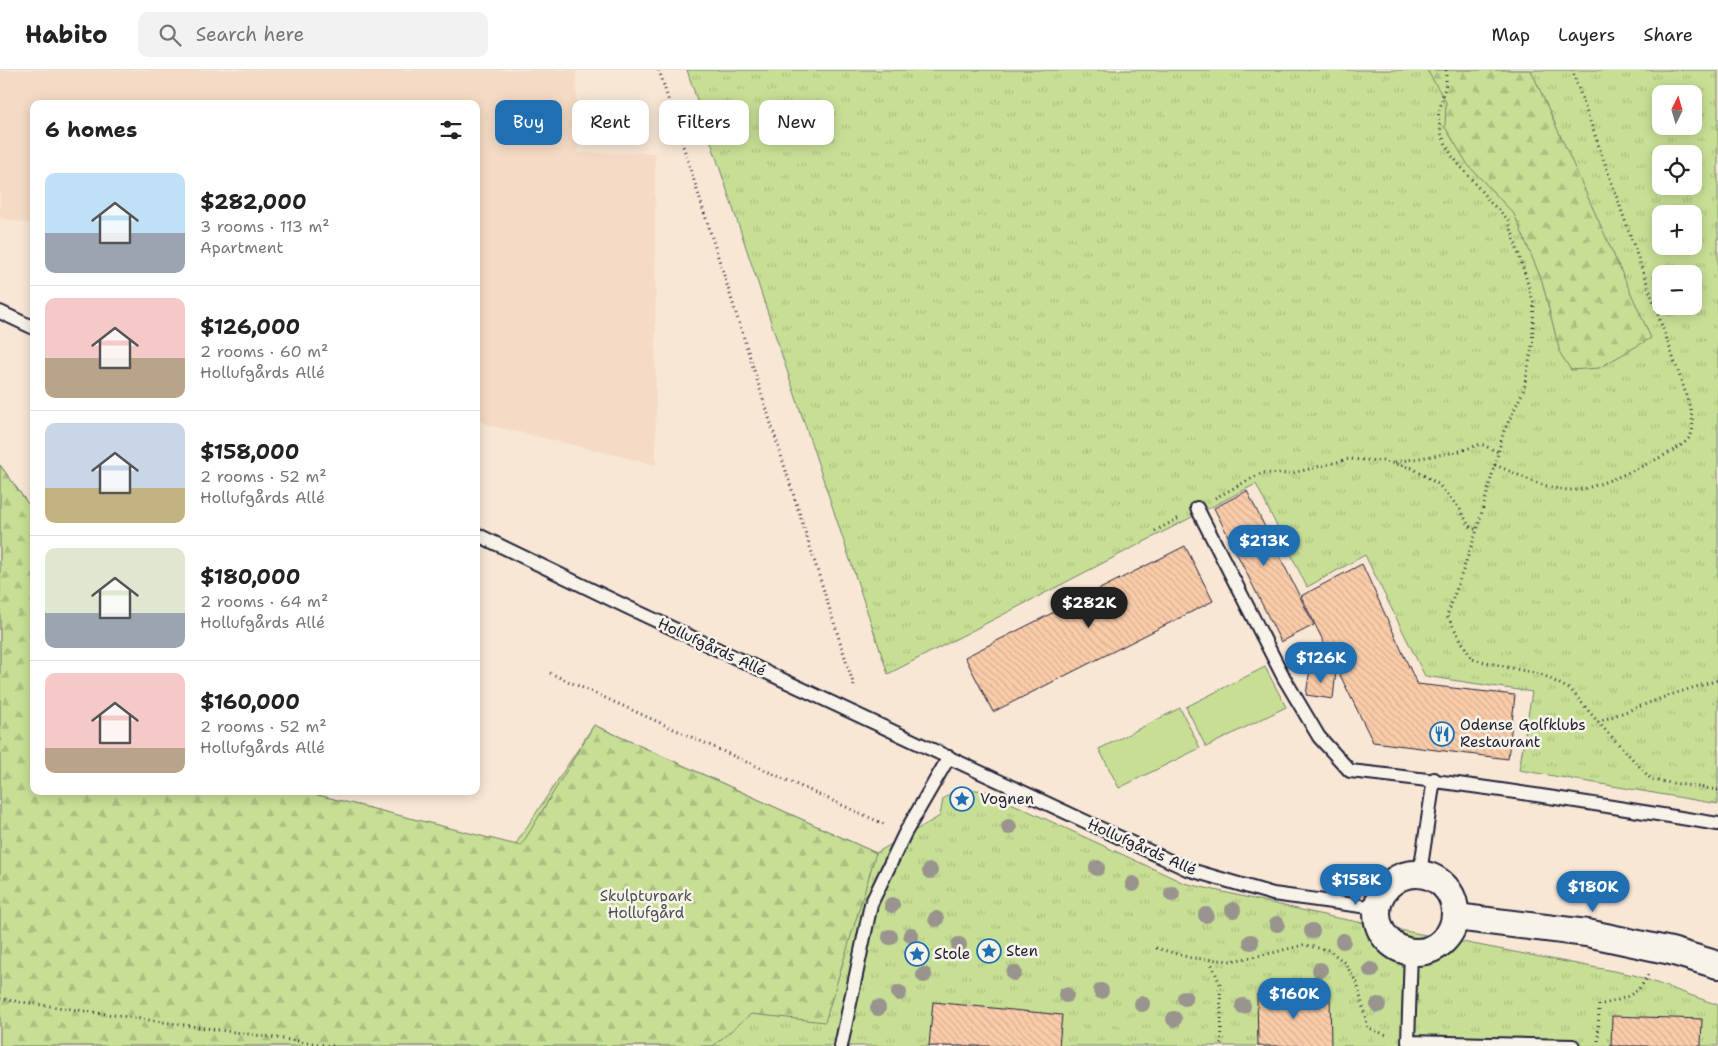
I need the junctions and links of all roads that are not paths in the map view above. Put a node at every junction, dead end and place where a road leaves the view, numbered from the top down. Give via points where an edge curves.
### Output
1 (0, 312) edge
2 (30, 326) edge
3 (1197, 508) road end
4 (480, 536) edge
5 (949, 758) junction
6 (1434, 779) junction
7 (1718, 824) edge
8 (1420, 874) junction
9 (1376, 908) junction
10 (1456, 917) junction
11 (1411, 952) junction
12 (1718, 965) edge
13 (841, 1046) edge
14 (1573, 1046) edge

1 - 2 lane
3 - 6 lane via 1284,678 1319,737 1350,770
4 - 5 lane, Hollufgårds Allé
5 - 9 lane, Hollufgårds Allé via 1187,869 1273,894
5 - 13 lane via 905,833 872,904
6 - 7 lane
6 - 8 lane
8 - 9 street via 1405,875 1391,882 1381,894
8 - 10 street via 1432,876 1443,884 1455,905
9 - 11 street via 1378,924 1385,938 1396,948
10 - 11 street via 1452,930 1436,948
10 - 12 street via 1587,933 1659,948
11 - 14 lane via 1408,1042

